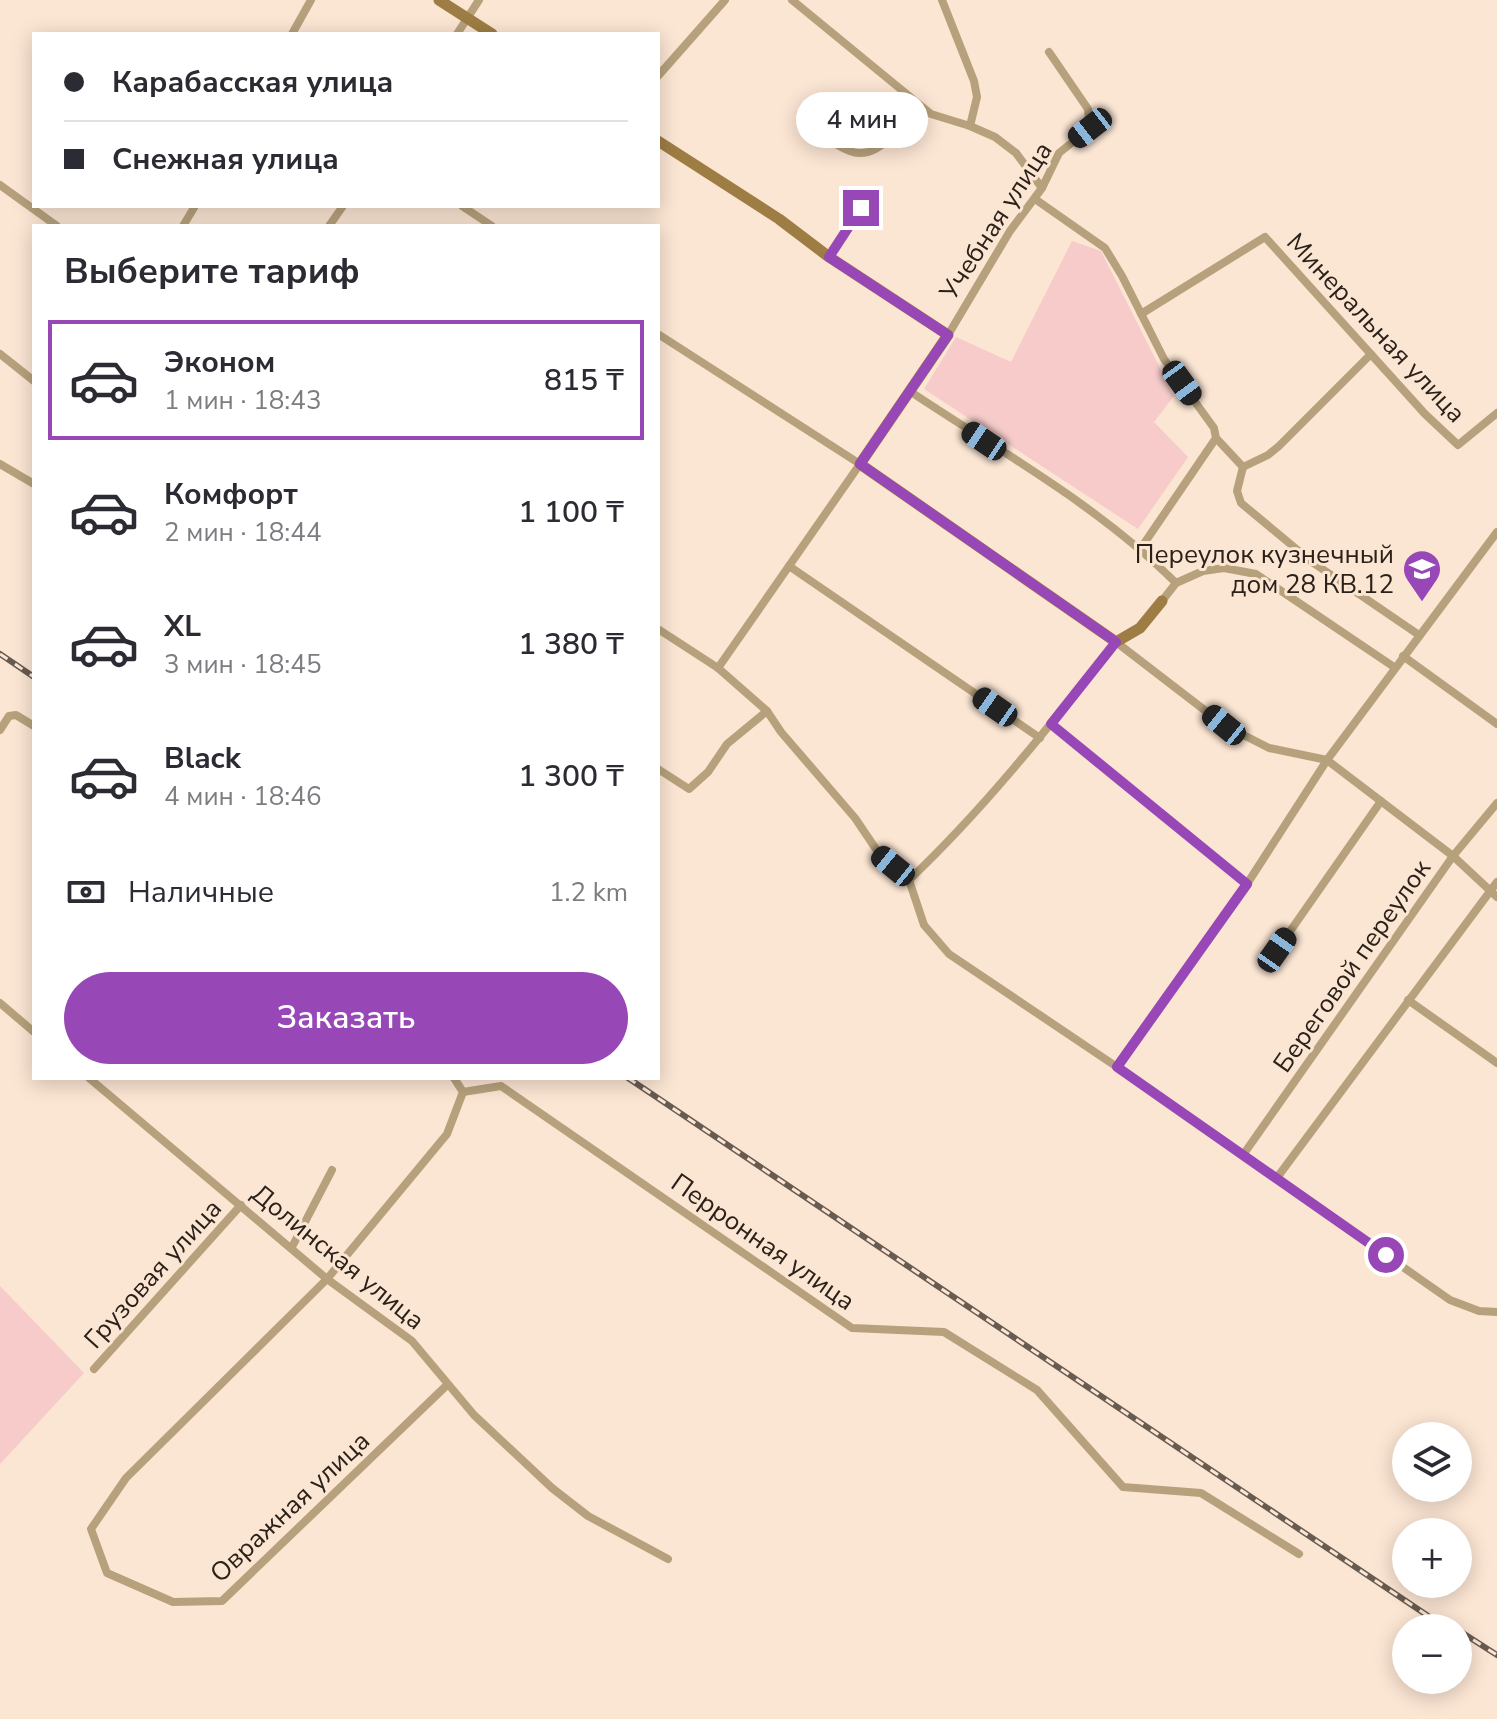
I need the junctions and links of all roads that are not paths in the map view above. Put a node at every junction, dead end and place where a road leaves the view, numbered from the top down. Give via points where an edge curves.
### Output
1 (311, 0) edge
2 (439, 0) edge
3 (479, 0) edge
4 (725, 0) edge
5 (792, 0) edge
6 (942, 0) edge
7 (467, 18) junction
8 (293, 32) edge
9 (458, 32) edge
10 (489, 32) edge
11 (1049, 52) dead end
12 (660, 74) edge
13 (917, 103) junction
14 (970, 126) junction
15 (660, 142) edge
16 (834, 143) dead end
17 (0, 185) edge
18 (1042, 188) junction
19 (1035, 199) junction
20 (465, 208) edge
21 (861, 208) dead end
22 (54, 224) edge
23 (489, 224) edge
24 (829, 257) junction
25 (1141, 314) junction
26 (660, 335) edge
27 (948, 335) junction
28 (0, 354) edge
29 (1371, 354) junction
30 (32, 379) edge
31 (911, 392) junction
32 (1497, 413) edge
33 (1216, 438) junction
34 (0, 464) edge
35 (860, 464) junction
36 (1243, 467) junction
37 (32, 483) edge
38 (1497, 532) edge
39 (1141, 548) junction
40 (789, 566) junction
41 (1176, 583) junction
42 (1162, 601) joint
43 (660, 630) edge
44 (1419, 635) junction
45 (1116, 642) junction
46 (1403, 656) junction
47 (1394, 667) junction
48 (718, 668) junction
49 (767, 711) junction
50 (1051, 724) junction
51 (1497, 724) edge
52 (32, 725) edge
53 (0, 730) edge
54 (1040, 738) junction
55 (1327, 760) junction
56 (660, 770) edge
57 (1381, 801) junction
58 (1497, 803) edge
59 (1453, 856) junction
60 (909, 880) junction
61 (1497, 882) edge
62 (1247, 884) junction
63 (1494, 894) edge
64 (1277, 950) dead end
65 (1408, 1000) junction
66 (0, 1003) edge
67 (32, 1030) edge
68 (1497, 1063) edge
69 (1117, 1067) junction
70 (91, 1080) edge
71 (455, 1080) edge
72 (463, 1092) junction
73 (1243, 1155) junction
74 (332, 1170) dead end
75 (1276, 1179) junction
76 (241, 1205) junction
77 (292, 1247) junction
78 (327, 1279) junction
79 (1497, 1312) edge
80 (94, 1369) dead end
81 (447, 1385) junction
82 (1299, 1554) dead end
83 (668, 1559) dead end

1 - 8 street
2 - 7 street
3 - 7 street
4 - 12 street
5 - 13 street
6 - 14 street via 974,81 977,97
7 - 9 street
7 - 10 street
11 - 18 street, Учебная улица via 1088,109 1090,128 1059,153
13 - 14 street via 931,114
13 - 16 street via 899,131 871,151 857,154
14 - 18 street via 1016,153
15 - 24 street
17 - 22 street
18 - 19 street, Учебная улица
19 - 25 street via 1105,248
19 - 27 street, Учебная улица
20 - 23 street
21 - 24 street
24 - 27 street
25 - 29 street, Минеральная улица via 1265,237
25 - 33 street
26 - 35 street
27 - 31 street
28 - 30 street
29 - 32 street, Минеральная улица via 1458,445
29 - 36 street via 1279,446
31 - 35 street
31 - 39 street
33 - 36 street
33 - 39 street
34 - 37 street
35 - 40 street
35 - 45 street
36 - 44 street via 1237,491 1241,503 1312,562
38 - 44 street
39 - 41 street
40 - 48 street
40 - 54 street
41 - 42 street
41 - 47 street via 1224,568 1256,574
42 - 45 street via 1140,628
43 - 48 street
44 - 46 street
45 - 50 street
45 - 55 street via 1224,725 1269,748
46 - 47 street
46 - 51 street
47 - 55 street
48 - 49 street
49 - 56 street via 727,744 689,789
49 - 60 street via 880,855
50 - 54 street
50 - 62 street
52 - 53 street via 9,716
54 - 60 street
55 - 57 street
55 - 62 street
57 - 59 street
57 - 64 street
58 - 59 street, Береговой переулок
59 - 63 street
59 - 73 street, Береговой переулок
60 - 69 street via 924,925 949,954
61 - 63 street
62 - 69 street
63 - 65 street
65 - 68 street
65 - 75 street
66 - 67 street
69 - 73 street
70 - 76 street, Долинская улица
71 - 72 street
72 - 78 street via 447,1134
72 - 82 street, Перронная улица via 501,1086 852,1328 944,1332 1037,1390 1123,1487 1201,1493
73 - 75 street
74 - 77 street
75 - 79 street via 1450,1300
76 - 77 street, Долинская улица
76 - 80 street, Грузовая улица
77 - 78 street, Долинская улица
78 - 81 street, Долинская улица via 412,1341
78 - 81 street, Овражная улица via 126,1478 91,1529 107,1573 173,1602 222,1601
81 - 83 street, Долинская улица via 588,1516

